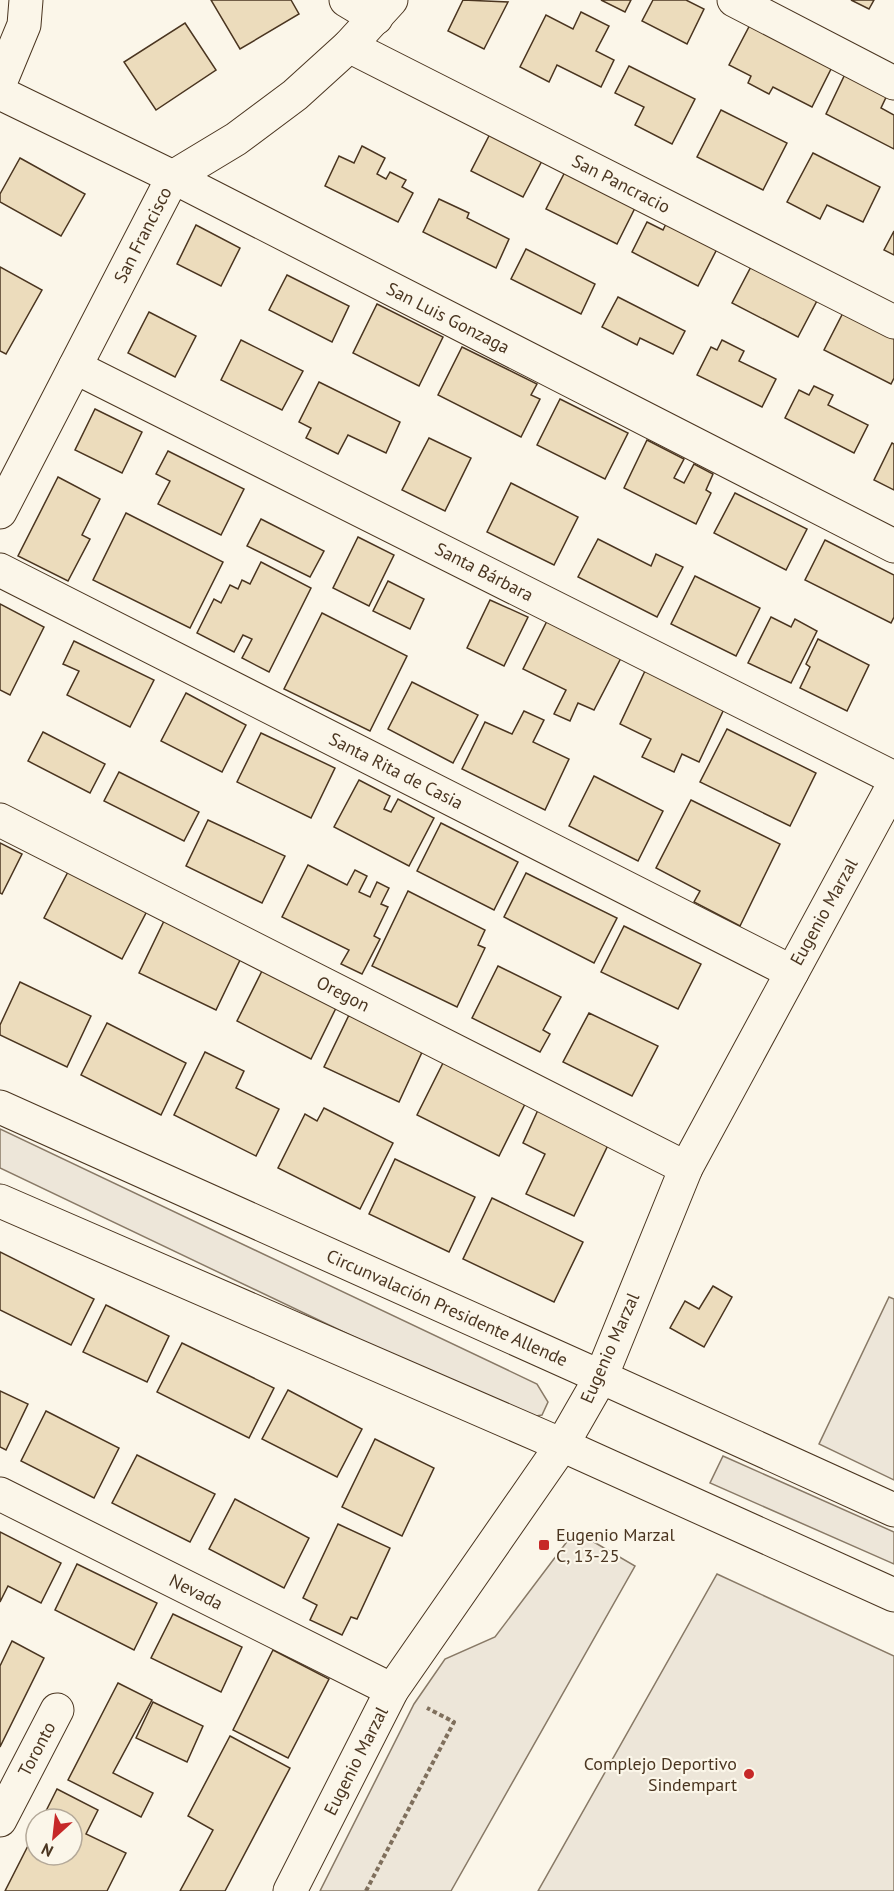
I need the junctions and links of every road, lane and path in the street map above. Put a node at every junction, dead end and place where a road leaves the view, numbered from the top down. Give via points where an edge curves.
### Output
1 (26, 0) edge
2 (346, 0) edge
3 (734, 0) edge
4 (383, 9) edge
5 (349, 45) junction
6 (0, 83) edge
7 (894, 83) edge
8 (0, 93) edge
9 (173, 177) junction
10 (894, 322) edge
11 (75, 367) junction
12 (0, 512) edge
13 (894, 546) edge
14 (0, 570) edge
15 (894, 778) edge
16 (894, 784) edge
17 (0, 820) edge
18 (792, 972) junction
19 (0, 1107) edge
20 (686, 1168) junction
21 (0, 1201) edge
22 (601, 1377) junction
23 (562, 1445) junction
24 (0, 1494) edge
25 (894, 1510) edge
26 (894, 1595) edge
27 (392, 1690) junction
28 (57, 1710) dead end
29 (0, 1820) edge
30 (290, 1891) edge
31 (366, 1891) edge

1 - 6 street via 24,25
2 - 4 street
3 - 7 street
4 - 5 street, San Francisco
5 - 9 street, San Francisco via 295,95 236,139
5 - 10 street, San Pancracio
8 - 9 street, San Luis Gonzaga
9 - 11 street, San Francisco
9 - 13 street, San Luis Gonzaga
11 - 12 street, San Francisco
11 - 15 street, Santa Bárbara
14 - 18 street, Santa Rita de Casia
16 - 18 street, Eugenio Marzal
17 - 20 street, Oregon
18 - 20 street, Eugenio Marzal
19 - 22 street, Circunvalación Presidente Allende
20 - 22 street, Eugenio Marzal
21 - 23 street
22 - 23 street, Eugenio Marzal
22 - 25 street, Circunvalación Presidente Allende
23 - 26 street
23 - 27 street, Eugenio Marzal
24 - 27 street, Nevada
27 - 30 street, Eugenio Marzal
27 - 31 path via 454,1722
28 - 29 street, Toronto

